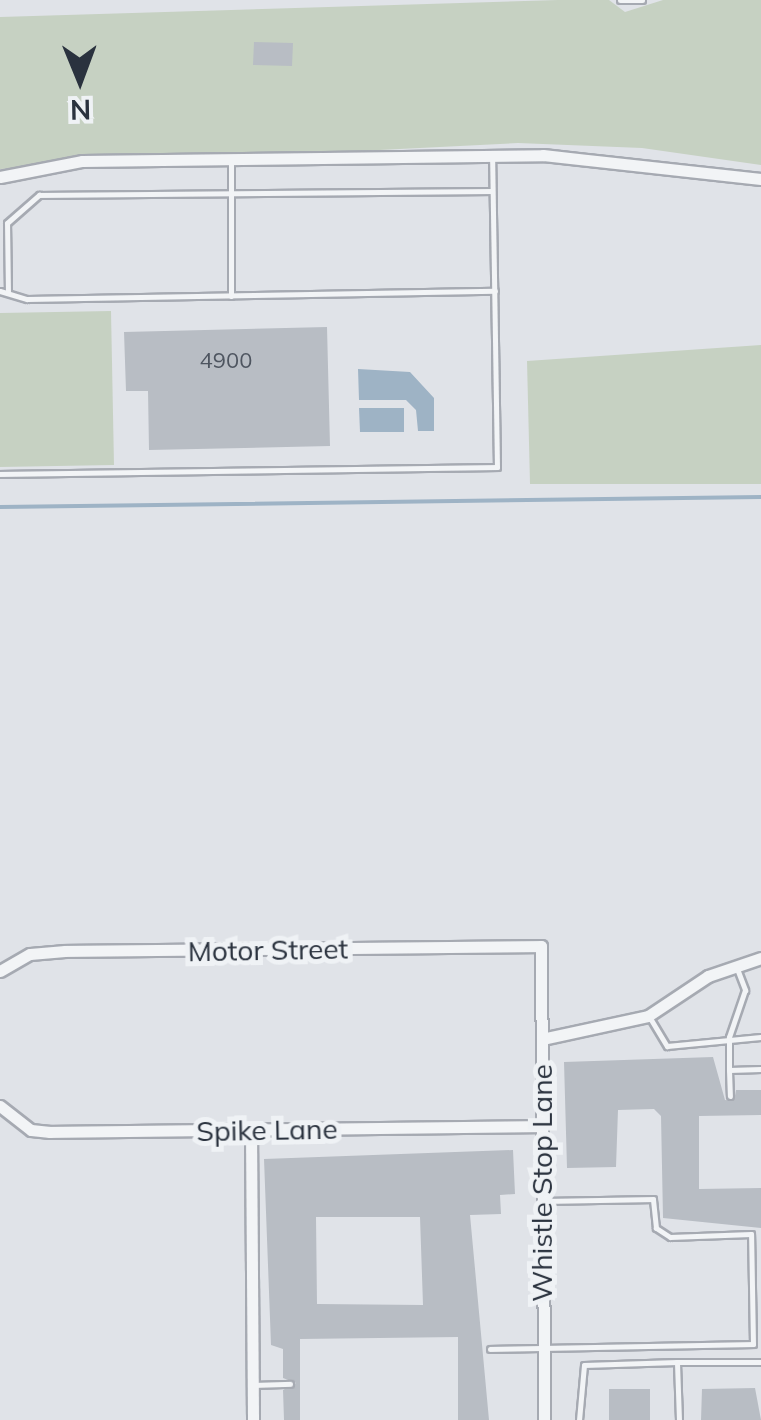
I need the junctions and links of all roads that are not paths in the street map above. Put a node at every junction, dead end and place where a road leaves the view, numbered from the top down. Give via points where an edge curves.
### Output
1 (620, 0) edge
2 (642, 0) edge
3 (492, 156) junction
4 (231, 159) junction
5 (0, 177) edge
6 (761, 179) edge
7 (492, 191) junction
8 (231, 194) junction
9 (495, 290) junction
10 (4, 292) edge
11 (231, 296) junction
12 (0, 474) edge
13 (541, 946) joint
14 (761, 958) edge
15 (735, 963) junction
16 (0, 971) edge
17 (648, 1016) junction
18 (761, 1036) edge
19 (728, 1037) junction
20 (542, 1039) junction
21 (761, 1069) edge
22 (729, 1070) junction
23 (730, 1096) dead end
24 (0, 1106) edge
25 (542, 1126) junction
26 (252, 1130) junction
27 (542, 1201) junction
28 (757, 1344) edge
29 (544, 1345) junction
30 (490, 1349) dead end
31 (677, 1362) junction
32 (761, 1362) edge
33 (290, 1384) dead end
34 (252, 1385) junction
35 (252, 1420) edge
36 (544, 1420) edge
37 (579, 1420) edge
38 (678, 1420) edge

1 - 2 lane
3 - 4 street
3 - 6 street via 604,156
3 - 7 lane
4 - 5 street via 82,161
4 - 8 lane
7 - 8 lane
7 - 9 lane
8 - 10 lane via 39,195 7,223
8 - 11 lane
9 - 11 lane
9 - 12 lane via 496,467
10 - 11 lane
13 - 16 street, Motor Street via 65,951 30,954
13 - 20 street, Whistle Stop Lane
14 - 15 street
15 - 17 street
15 - 19 lane via 745,990
17 - 19 lane via 667,1046
17 - 20 street
18 - 19 lane
19 - 22 lane
20 - 25 street, Whistle Stop Lane
21 - 22 lane
22 - 23 lane
24 - 26 street, Spike Lane via 31,1130 50,1132
25 - 26 street, Spike Lane
25 - 27 street, Whistle Stop Lane
26 - 34 street
27 - 28 lane via 653,1199 656,1228 670,1237 751,1234
27 - 29 street, Whistle Stop Lane
28 - 29 lane
29 - 30 lane
29 - 36 street, Whistle Stop Lane
31 - 32 lane
31 - 37 lane via 584,1365
31 - 38 lane
33 - 34 lane
34 - 35 street

